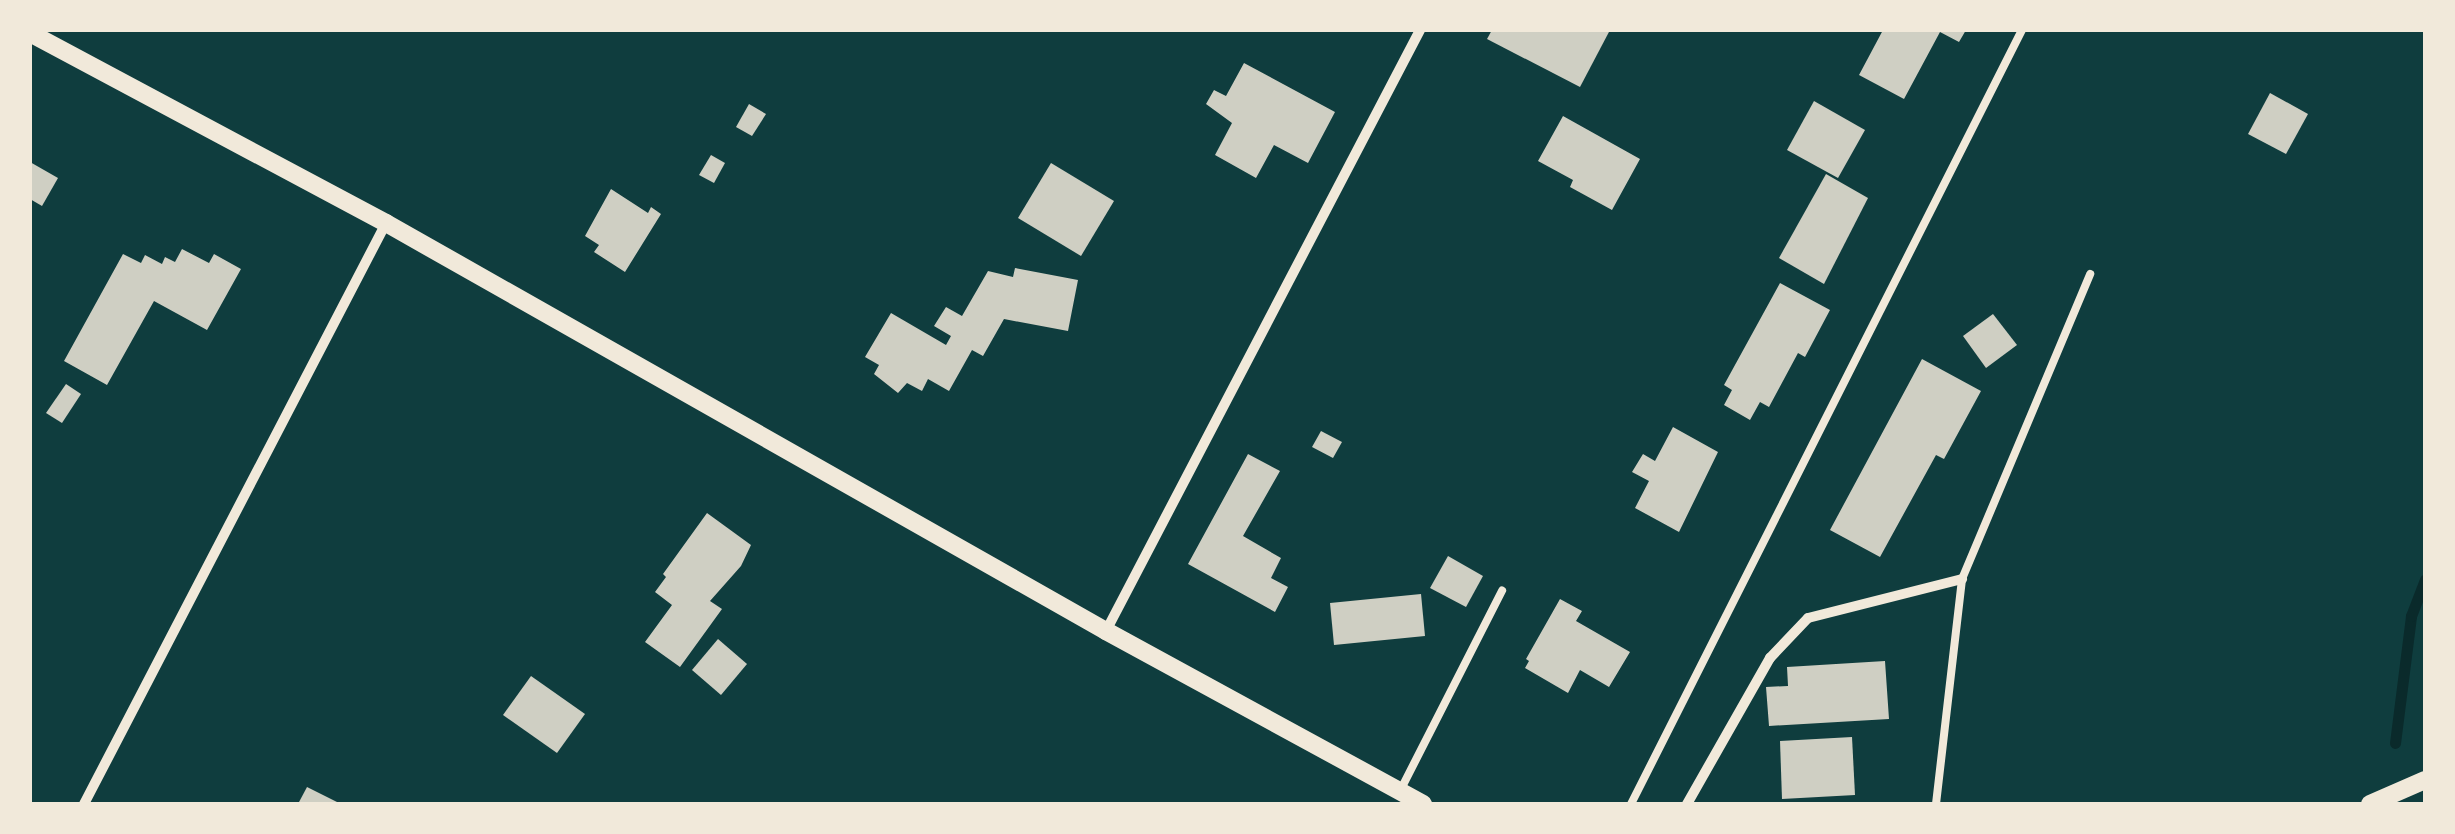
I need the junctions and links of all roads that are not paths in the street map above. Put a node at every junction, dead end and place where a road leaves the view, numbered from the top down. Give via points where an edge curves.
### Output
1 (1420, 30) edge
2 (2022, 30) edge
3 (30, 33) edge
4 (386, 223) junction
5 (2090, 274) dead end
6 (1962, 580) junction
7 (1502, 591) dead end
8 (1106, 631) junction
9 (2425, 780) edge
10 (1400, 791) junction
11 (84, 804) edge
12 (1423, 804) edge
13 (1631, 804) edge
14 (1687, 804) edge
15 (1936, 804) edge
16 (2370, 804) edge

1 - 8 street
2 - 13 lane
3 - 4 street
4 - 8 street
4 - 11 street
5 - 6 lane
6 - 14 street via 1808,618 1770,658
6 - 15 lane
7 - 10 lane
8 - 10 street
9 - 16 street
10 - 12 street

